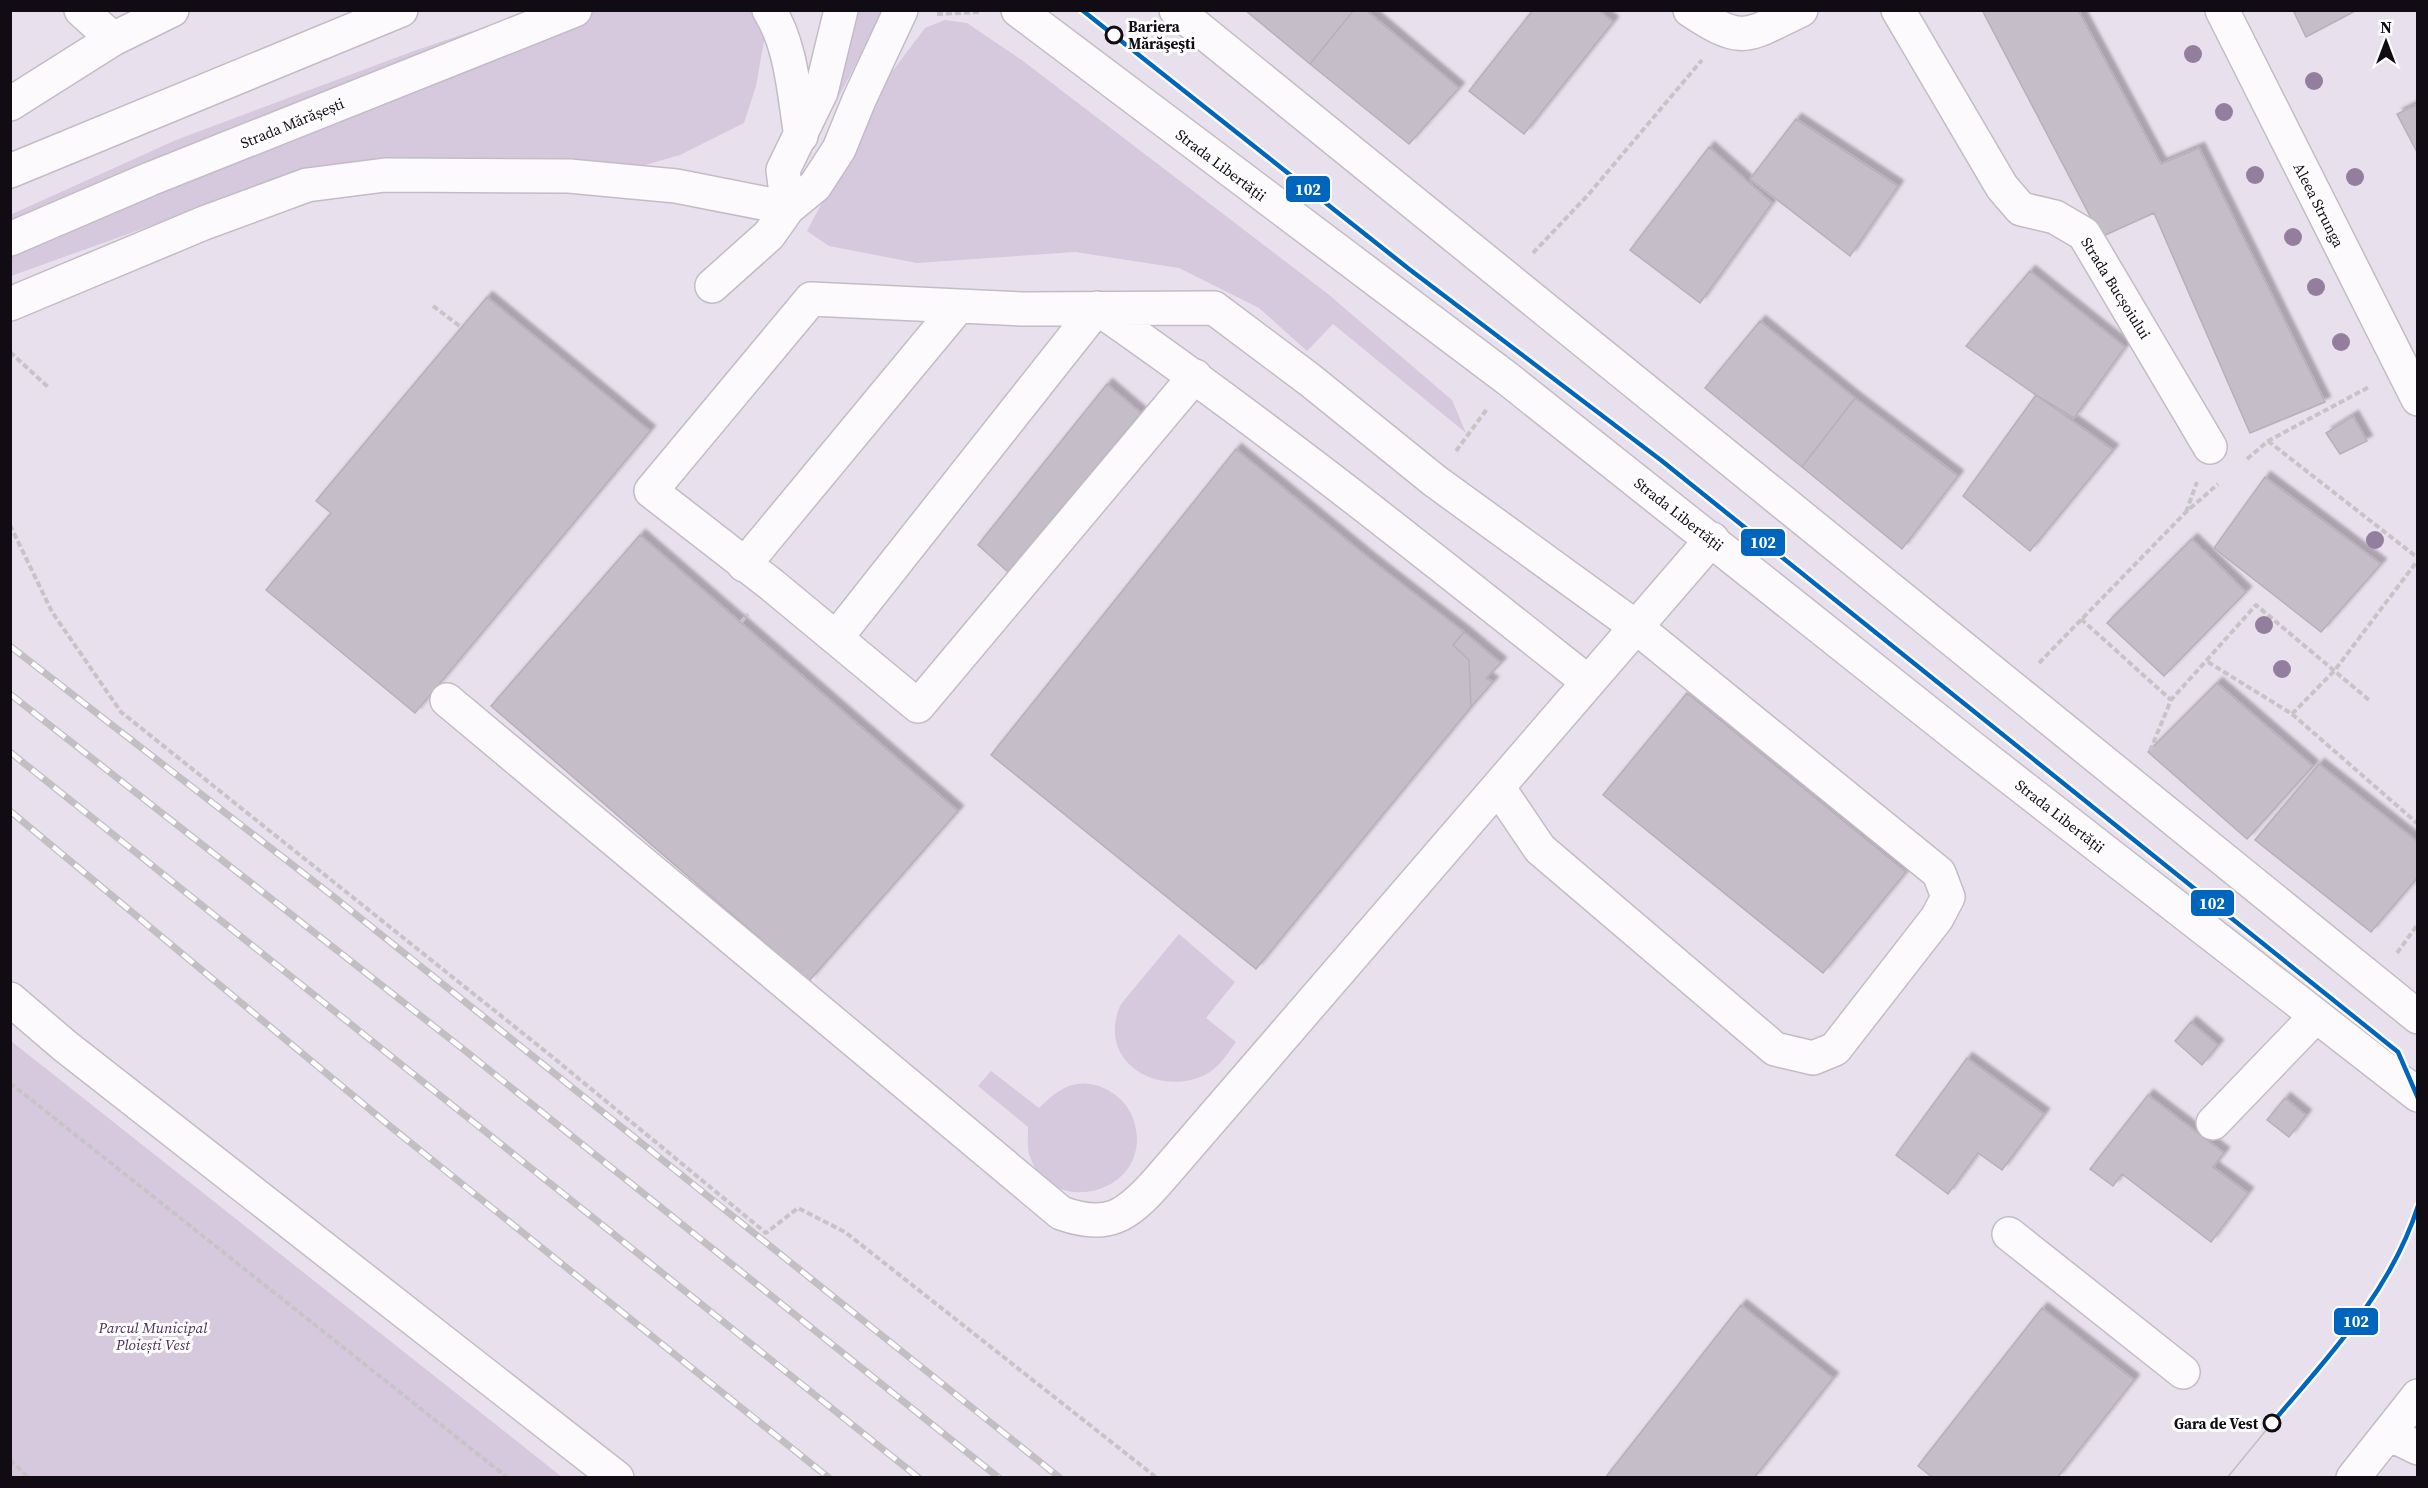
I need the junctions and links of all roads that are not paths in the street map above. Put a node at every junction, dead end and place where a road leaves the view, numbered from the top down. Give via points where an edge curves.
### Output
1 (81, 10) edge
2 (172, 10) edge
3 (401, 10) edge
4 (575, 10) edge
5 (769, 10) edge
6 (841, 10) edge
7 (1018, 10) edge
8 (1176, 10) edge
9 (1690, 10) edge
10 (1801, 10) edge
11 (1898, 10) edge
12 (2222, 10) edge
13 (914, 11) edge
14 (113, 39) junction
15 (10, 104) edge
16 (801, 136) junction
17 (10, 171) edge
18 (788, 208) junction
19 (10, 239) edge
20 (712, 286) dead end
21 (10, 304) edge
22 (957, 308) junction
23 (1096, 308) junction
24 (1196, 376) junction
25 (2418, 399) edge
26 (2210, 447) dead end
27 (1712, 539) junction
28 (744, 565) junction
29 (1636, 627) junction
30 (836, 638) junction
31 (1588, 682) junction
32 (447, 700) dead end
33 (1498, 787) junction
34 (10, 999) edge
35 (2316, 1016) junction
36 (2418, 1017) edge
37 (2418, 1095) edge
38 (2213, 1122) dead end
39 (2008, 1234) dead end
40 (2183, 1372) dead end
41 (2418, 1396) edge
42 (2389, 1434) junction
43 (2418, 1448) edge
44 (617, 1478) edge
45 (2353, 1478) edge

1 - 14 main road
2 - 14 main road
3 - 17 main road
4 - 19 main road, Strada Mărășești via 150,179
5 - 16 main road via 789,63
6 - 16 main road via 821,92
7 - 27 main road, Strada Libertății via 1508,379
8 - 36 main road
9 - 10 main road via 1736,35 1750,33
11 - 26 main road, Strada Bucșoiului via 2002,187 2021,209 2055,217 2084,234
12 - 25 main road, Aleea Strunga
13 - 18 main road via 858,100 839,149 815,186
14 - 15 main road
16 - 18 main road via 783,170
18 - 20 main road via 769,235
18 - 21 main road via 676,186 569,176 385,175 352,179 297,189 204,223
22 - 23 main road
22 - 28 main road
22 - 28 main road via 811,299 651,491
23 - 24 main road
23 - 29 main road via 1214,308 1435,481
23 - 30 main road
24 - 30 main road via 918,706
24 - 31 main road
27 - 29 main road
27 - 35 main road, Strada Libertății
28 - 30 main road
29 - 31 main road
29 - 33 main road via 1939,873 1948,897 1937,918 1835,1050 1813,1058 1775,1049 1540,849
31 - 33 main road
32 - 33 main road via 1061,1213 1092,1221 1111,1220 1128,1213 1141,1200
34 - 44 main road
35 - 37 main road, Strada Libertății
35 - 38 main road
39 - 40 main road
41 - 42 main road
42 - 43 main road
42 - 45 main road

